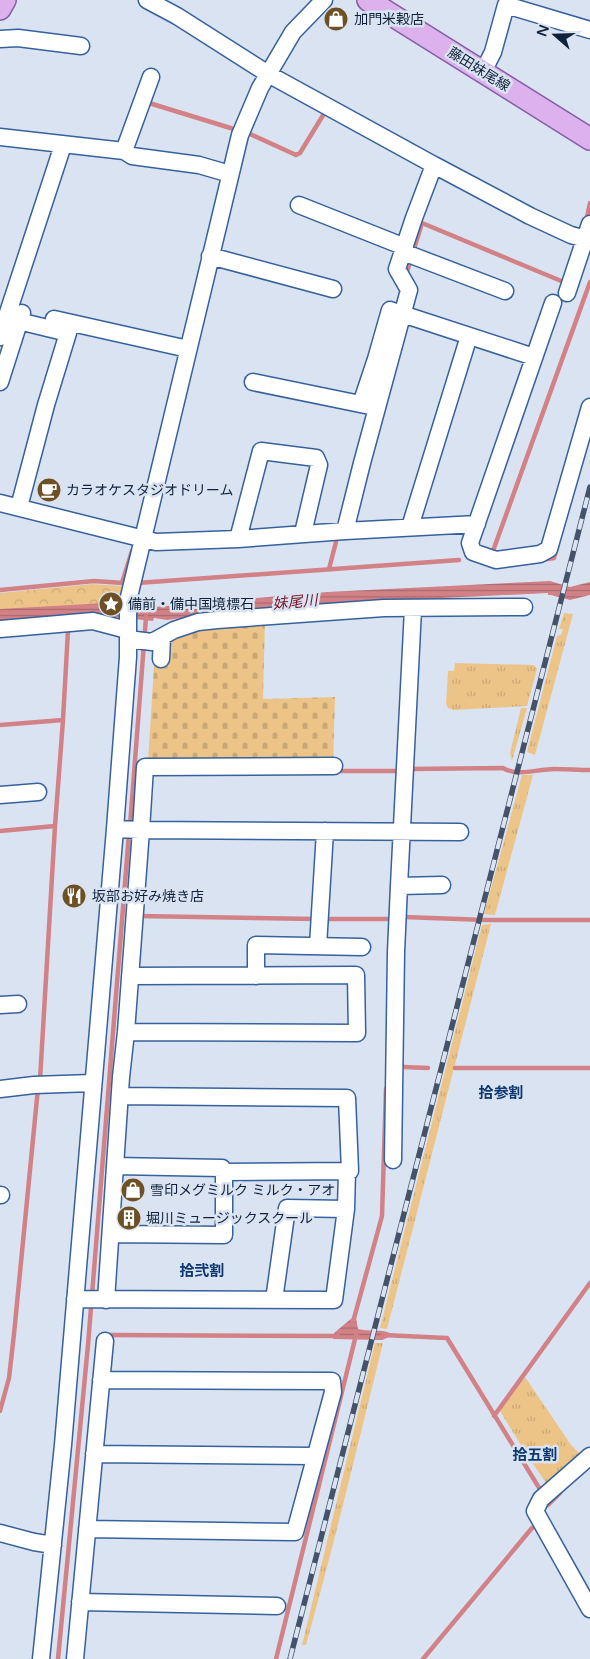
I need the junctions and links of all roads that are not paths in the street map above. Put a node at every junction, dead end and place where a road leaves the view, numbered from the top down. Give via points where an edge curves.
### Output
1 (5, 0) edge
2 (147, 0) edge
3 (324, 0) edge
4 (368, 0) edge
5 (0, 9) edge
6 (590, 30) edge
7 (0, 39) edge
8 (81, 46) dead end
9 (483, 72) junction
10 (268, 74) junction
11 (151, 77) dead end
12 (0, 138) edge
13 (590, 139) edge
14 (63, 145) junction
15 (124, 151) junction
16 (434, 165) junction
17 (225, 172) junction
18 (299, 205) dead end
19 (584, 235) edge
20 (408, 252) junction
21 (210, 256) junction
22 (333, 289) dead end
23 (505, 291) dead end
24 (567, 293) dead end
25 (553, 303) dead end
26 (398, 313) junction
27 (8, 323) edge
28 (469, 336) junction
29 (188, 348) junction
30 (534, 357) junction
31 (1, 371) edge
32 (252, 382) dead end
33 (369, 406) junction
34 (590, 407) edge
35 (0, 503) edge
36 (19, 507) junction
37 (477, 524) junction
38 (410, 527) junction
39 (345, 531) junction
40 (303, 533) junction
41 (139, 537) junction
42 (238, 539) junction
43 (524, 607) dead end
44 (413, 609) junction
45 (129, 627) junction
46 (0, 629) edge
47 (157, 639) junction
48 (161, 659) dead end
49 (334, 766) dead end
50 (38, 792) dead end
51 (0, 795) edge
52 (128, 830) junction
53 (325, 831) junction
54 (402, 832) junction
55 (460, 832) dead end
56 (442, 885) dead end
57 (400, 886) junction
58 (318, 946) junction
59 (362, 947) dead end
60 (130, 976) junction
61 (256, 976) junction
62 (18, 1004) dead end
63 (0, 1006) edge
64 (126, 1032) junction
65 (119, 1077) junction
66 (95, 1078) junction
67 (0, 1089) edge
68 (120, 1096) junction
69 (393, 1160) dead end
70 (115, 1166) junction
71 (347, 1171) junction
72 (224, 1172) junction
73 (346, 1209) junction
74 (111, 1234) junction
75 (91, 1300) junction
76 (274, 1300) junction
77 (105, 1341) dead end
78 (101, 1380) junction
79 (94, 1454) junction
80 (314, 1456) junction
81 (590, 1456) edge
82 (87, 1529) junction
83 (0, 1533) edge
84 (53, 1545) junction
85 (80, 1602) junction
86 (277, 1606) dead end
87 (590, 1609) edge
88 (41, 1659) edge
89 (75, 1659) edge

1 - 5 main road
2 - 10 street
3 - 10 street via 293,32
4 - 9 main road, 藤田妹尾線
6 - 9 street via 506,5 493,52
7 - 8 street via 18,38
9 - 13 main road, 藤田妹尾線
10 - 16 street
10 - 17 street
11 - 15 street
12 - 14 street
14 - 15 street
14 - 27 street
15 - 17 street via 132,156
16 - 19 street via 530,216
16 - 20 street via 414,218
17 - 21 street
18 - 20 street
19 - 24 street
20 - 23 street
20 - 26 street via 397,269 409,290
21 - 22 street
21 - 29 street
25 - 30 street
26 - 28 street
26 - 33 street via 390,310 376,359
27 - 29 street
27 - 31 street
27 - 36 street via 68,333
28 - 30 street
28 - 38 street
29 - 41 street
30 - 37 street
32 - 33 street
33 - 39 street
34 - 37 street via 549,549 540,554 496,560 473,552 470,543
35 - 36 street
36 - 41 street
37 - 38 street
38 - 39 street
39 - 40 street
40 - 42 street
40 - 42 street via 319,465 316,458 262,451
41 - 42 street via 156,542
41 - 45 street
43 - 44 street
44 - 47 street via 198,622
44 - 54 street
45 - 46 street via 93,621
45 - 47 street
45 - 52 street
47 - 48 street
49 - 52 street via 145,767
50 - 51 street
52 - 53 street
52 - 60 street
52 - 66 street
53 - 54 street
53 - 58 street
54 - 55 street
54 - 57 street
56 - 57 street
57 - 69 street
58 - 59 street
58 - 61 street via 256,945
60 - 61 street
60 - 64 street
61 - 64 street via 356,975 357,1033
62 - 63 street
64 - 65 street
65 - 66 street
65 - 68 street
66 - 67 street
66 - 75 street
68 - 70 street
68 - 71 street via 348,1098 350,1171
70 - 72 street via 222,1168
70 - 74 street
71 - 72 street
71 - 73 street
72 - 74 street via 224,1235
73 - 76 street via 334,1300
73 - 76 street via 287,1208
74 - 75 street
75 - 76 street
75 - 84 street via 63,1445
77 - 78 street
78 - 79 street
78 - 80 street via 332,1381 332,1392
79 - 80 street
79 - 82 street
80 - 82 street via 295,1532
81 - 87 street via 544,1497 535,1511
82 - 85 street
83 - 84 street
84 - 88 street
85 - 86 street
85 - 89 street

